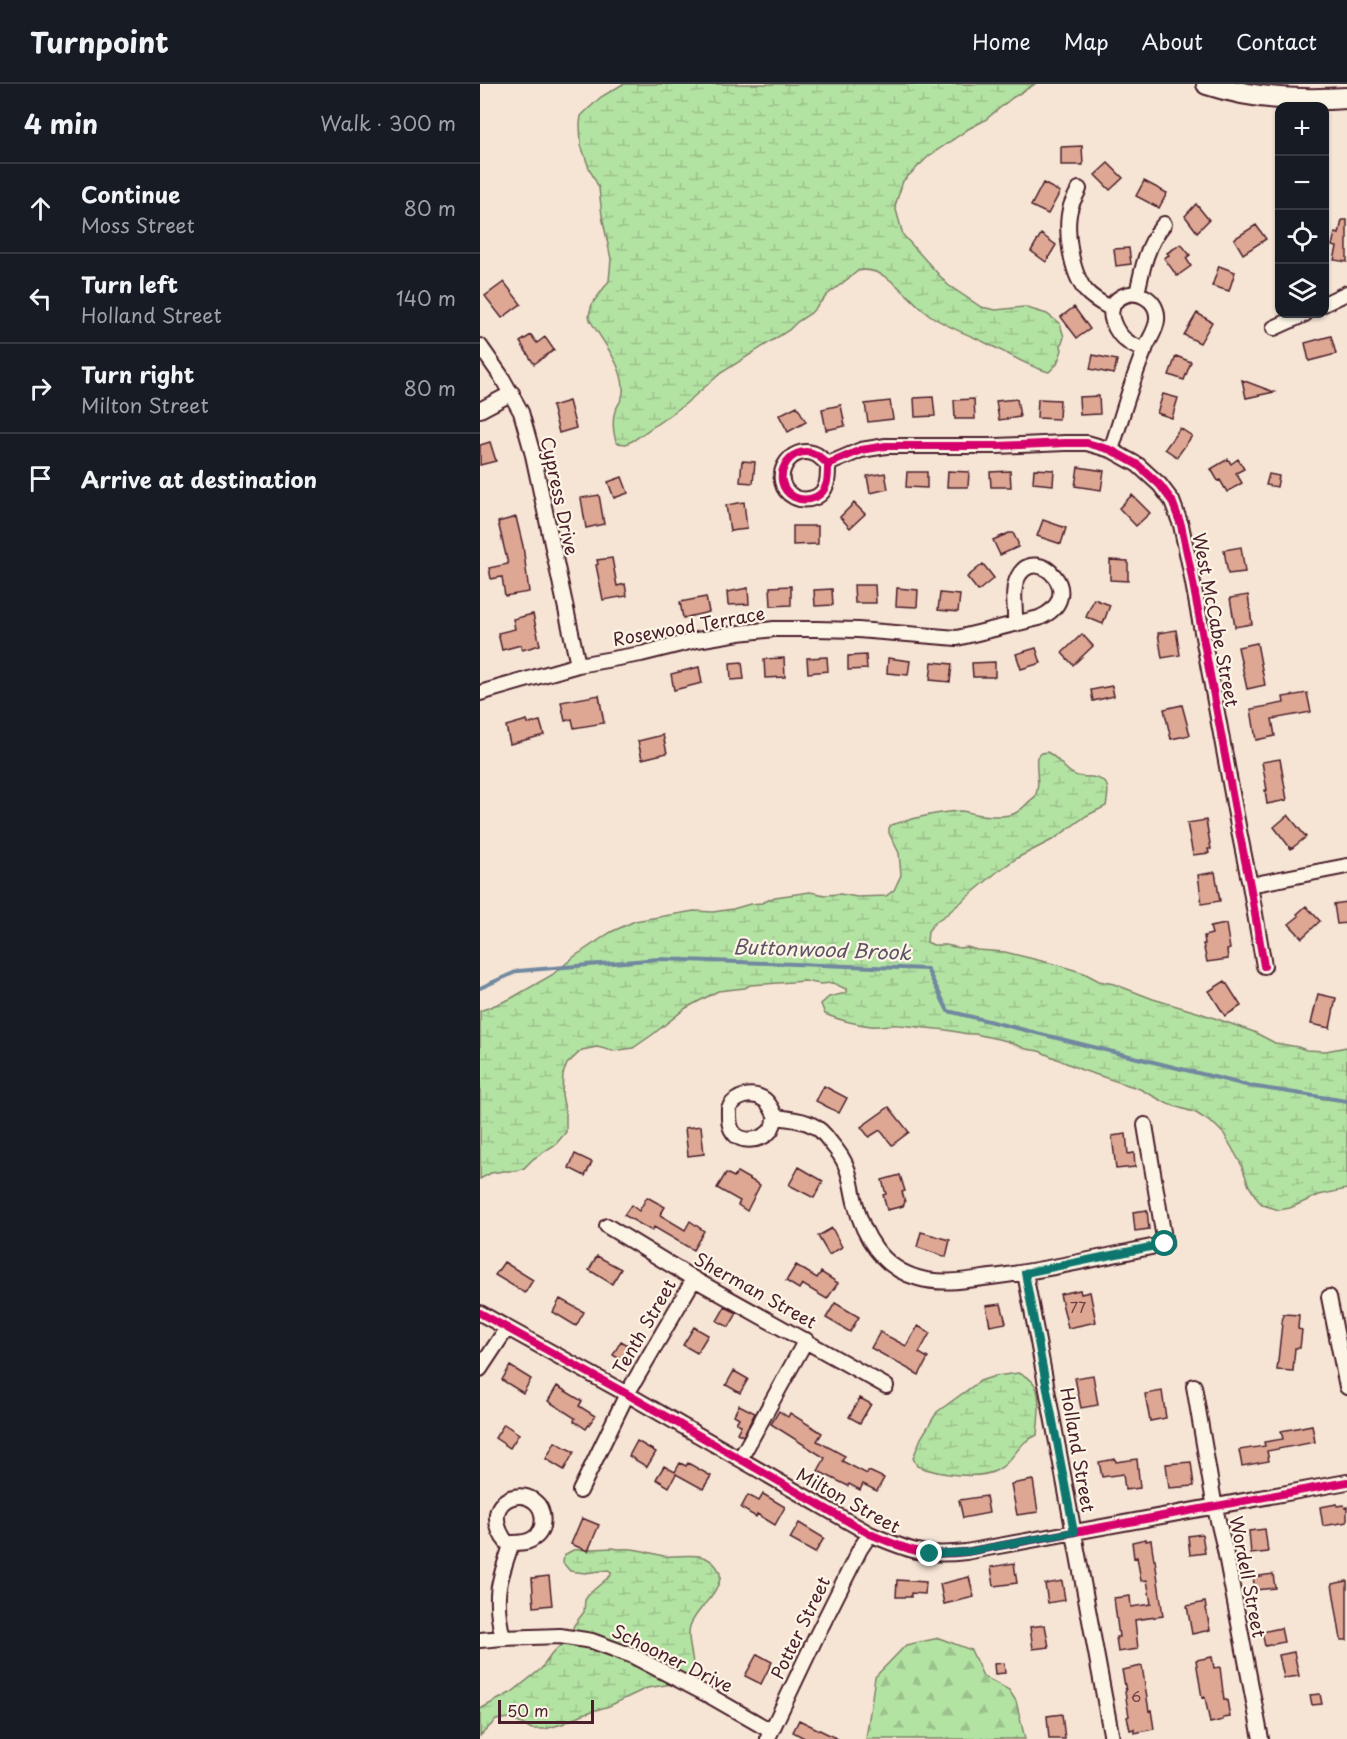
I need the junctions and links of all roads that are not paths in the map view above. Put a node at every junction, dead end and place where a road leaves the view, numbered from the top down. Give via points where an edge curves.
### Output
1 (1207, 84) edge
2 (1347, 98) edge
3 (1079, 189) dead end
4 (1164, 224) dead end
5 (1347, 293) edge
6 (1137, 294) junction
7 (1329, 302) edge
8 (1112, 309) junction
9 (1296, 318) edge
10 (1274, 328) dead end
11 (480, 346) edge
12 (1145, 350) junction
13 (512, 393) junction
14 (480, 410) edge
15 (1111, 450) junction
16 (828, 464) dead end
17 (1015, 623) dead end
18 (578, 665) junction
19 (480, 693) edge
20 (1347, 866) edge
21 (1251, 885) junction
22 (1264, 966) dead end
23 (776, 1117) dead end
24 (1145, 1125) dead end
25 (607, 1226) dead end
26 (1025, 1273) junction
27 (694, 1279) junction
28 (1329, 1298) dead end
29 (480, 1312) edge
30 (507, 1328) junction
31 (806, 1340) junction
32 (480, 1369) edge
33 (886, 1386) dead end
34 (1194, 1386) dead end
35 (1347, 1387) edge
36 (627, 1394) junction
37 (740, 1459) junction
38 (1347, 1482) edge
39 (580, 1491) dead end
40 (1215, 1508) junction
41 (1074, 1532) junction
42 (870, 1534) junction
43 (512, 1543) dead end
44 (503, 1638) junction
45 (480, 1640) edge
46 (769, 1735) edge
47 (1112, 1739) edge
48 (1261, 1739) edge

1 - 2 main road via 1282,99
3 - 8 street via 1068,225 1074,265 1086,291
4 - 6 street via 1151,244
5 - 7 street
6 - 8 street via 1121,297
6 - 12 street via 1148,298 1157,313 1156,327
8 - 12 street via 1121,336
9 - 10 street
11 - 13 street, Cypress Drive
12 - 15 street
13 - 14 street
13 - 18 street, Cypress Drive via 533,455
15 - 16 street, West McCabe Street via 1065,442 886,446 861,450
15 - 21 street, West McCabe Street via 1138,465 1160,485 1172,501 1181,525
17 - 18 street, Rosewood Terrace via 957,638 858,630 774,629 697,640
18 - 19 street, Rosewood Terrace
20 - 21 street
21 - 22 street, West McCabe Street
23 - 26 street via 814,1125 829,1140 847,1168 867,1236 894,1268 910,1276 942,1282
24 - 26 street via 1165,1244
25 - 27 street, Sherman Street
26 - 41 street, Holland Street
27 - 31 street, Sherman Street
27 - 36 street, Tenth Street
28 - 35 street
29 - 30 street, Milton Street
30 - 32 street
30 - 36 street, Milton Street
31 - 33 street, Sherman Street
31 - 37 street
34 - 40 street, Wordell Street
36 - 37 street, Milton Street
36 - 39 street, Tenth Street
37 - 42 street, Milton Street
38 - 40 street, Milton Street
40 - 41 street, Milton Street
40 - 48 street, Wordell Street
41 - 42 street, Milton Street via 940,1554 920,1553
41 - 47 street, Holland Street
42 - 46 street, Potter Street
43 - 44 street via 497,1596
44 - 45 street, Schooner Drive
44 - 46 street, Schooner Drive via 569,1636 606,1645 701,1691

